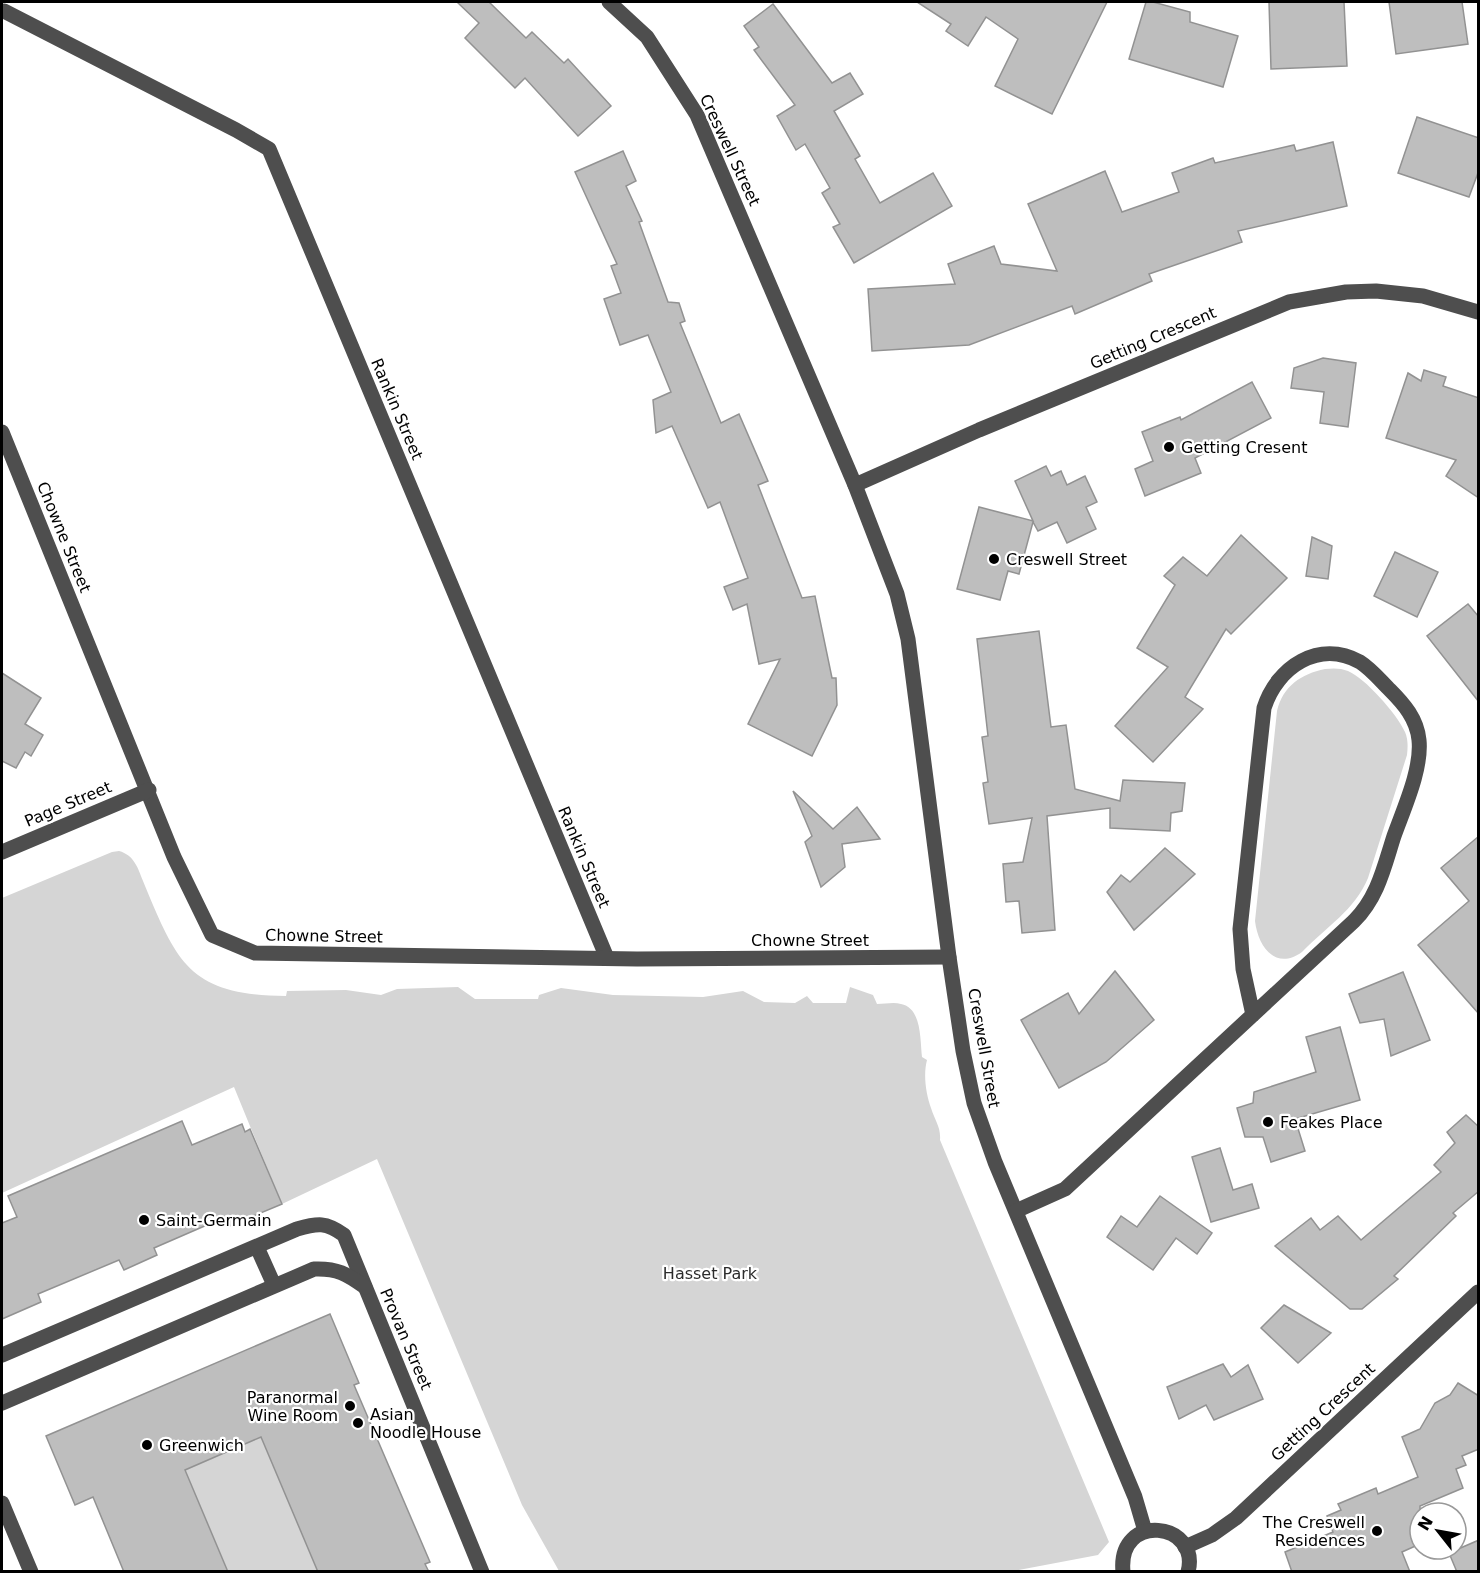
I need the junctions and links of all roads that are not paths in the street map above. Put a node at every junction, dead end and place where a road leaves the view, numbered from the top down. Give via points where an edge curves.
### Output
1 (609, 2) edge
2 (5, 9) edge
3 (1479, 312) edge
4 (2, 432) edge
5 (855, 485) junction
6 (148, 790) junction
7 (2, 852) edge
8 (949, 957) junction
9 (607, 958) junction
10 (1252, 1015) junction
11 (1016, 1211) junction
12 (257, 1246) junction
13 (274, 1285) junction
14 (365, 1287) junction
15 (1479, 1292) edge
16 (2, 1355) edge
17 (2, 1403) edge
18 (2, 1503) edge
19 (1145, 1531) junction
20 (1185, 1547) junction
21 (31, 1572) edge
22 (482, 1572) edge
23 (1123, 1572) edge
24 (1188, 1572) edge

1 - 5 street, Creswell Street via 647,37 698,115
2 - 9 street, Rankin Street via 269,149
3 - 5 street, Getting Crescent via 1423,296 1376,291 1289,302
4 - 6 street, Chowne Street
5 - 8 street, Creswell Street via 888,568 906,628
6 - 7 street, Page Street
6 - 9 street, Chowne Street via 174,857 212,935 255,953
8 - 9 street, Chowne Street
8 - 11 street, Creswell Street via 974,1103
10 - 10 street via 1370,903 1417,766 1419,741 1410,713 1369,669 1345,656 1322,653 1299,662 1280,677 1264,708 1240,929
10 - 11 street via 1065,1189
11 - 19 street, Creswell Street via 1111,1436
12 - 13 street
12 - 14 street, Provan Street via 315,1224 332,1226 344,1235
12 - 16 street, Provan Street
13 - 14 street, Provan Street via 314,1269 329,1268
13 - 17 street, Provan Street
14 - 22 street, Provan Street
15 - 20 street, Getting Crescent via 1236,1518
18 - 21 street
19 - 20 street via 1164,1530 1180,1539
19 - 23 street via 1124,1551
20 - 24 street

